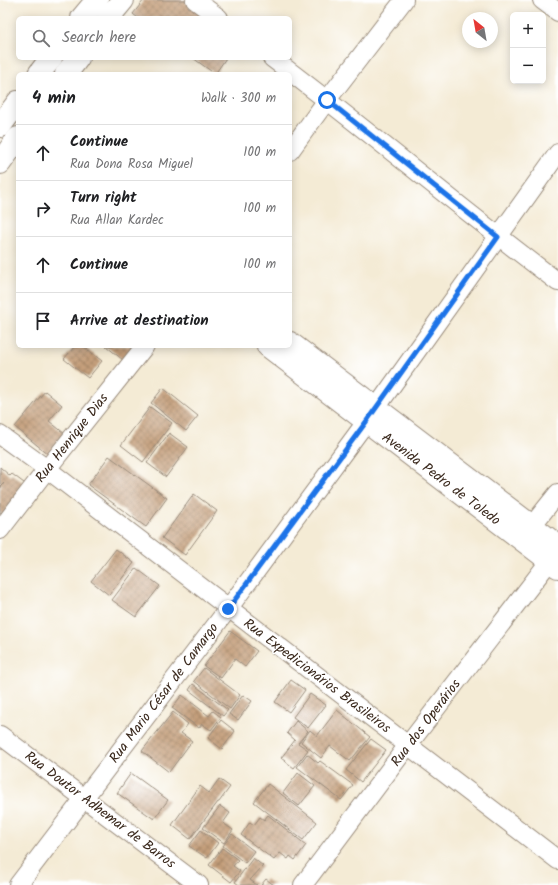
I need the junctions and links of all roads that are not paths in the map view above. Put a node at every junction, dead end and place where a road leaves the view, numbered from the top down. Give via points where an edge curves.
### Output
1 (96, 0) edge
2 (123, 0) edge
3 (195, 0) edge
4 (404, 0) edge
5 (542, 0) edge
6 (558, 12) edge
7 (84, 16) edge
8 (110, 16) edge
9 (216, 16) edge
10 (50, 60) edge
11 (76, 60) edge
12 (275, 60) edge
13 (40, 72) edge
14 (68, 72) edge
15 (290, 72) edge
16 (292, 73) edge
17 (327, 100) junction
18 (16, 105) edge
19 (0, 126) edge
20 (12, 147) edge
21 (292, 148) edge
22 (558, 154) edge
23 (498, 237) junction
24 (558, 282) edge
25 (292, 345) edge
26 (143, 348) edge
27 (271, 348) edge
28 (371, 415) junction
29 (0, 435) edge
30 (47, 469) junction
31 (558, 493) edge
32 (0, 530) edge
33 (527, 533) junction
34 (556, 556) edge
35 (228, 609) junction
36 (0, 736) edge
37 (408, 745) junction
38 (84, 798) junction
39 (558, 860) edge
40 (18, 885) edge
41 (199, 885) edge
42 (303, 885) edge

1 - 7 main road
2 - 8 main road
3 - 9 street
4 - 17 street
5 - 6 street
10 - 13 main road
11 - 14 main road
12 - 15 street
16 - 17 street
17 - 21 street
17 - 23 street
18 - 19 main road
19 - 20 main road
22 - 23 street, Rua Mario César de Camargo
23 - 24 street
23 - 28 street, Rua Mario César de Camargo
25 - 28 main road, Avenida Pedro de Toledo
26 - 30 street, Rua Henrique Dias
27 - 28 main road, Avenida Pedro de Toledo
28 - 33 main road, Avenida Pedro de Toledo
28 - 35 street, Rua Mario César de Camargo
29 - 30 street, Rua Expedicionários Brasileiros
30 - 32 street, Rua Henrique Dias
30 - 35 street, Rua Expedicionários Brasileiros
31 - 33 street
33 - 34 main road, Avenida Pedro de Toledo
34 - 37 street, Rua dos Operários
35 - 37 street, Rua Expedicionários Brasileiros
35 - 38 street, Rua Mario César de Camargo
36 - 38 street, Rua Doutor Adhemar de Barros
37 - 39 street, Rua Expedicionários Brasileiros
37 - 42 street, Rua dos Operários
38 - 40 street, Rua Mario César de Camargo
38 - 41 street, Rua Doutor Adhemar de Barros

